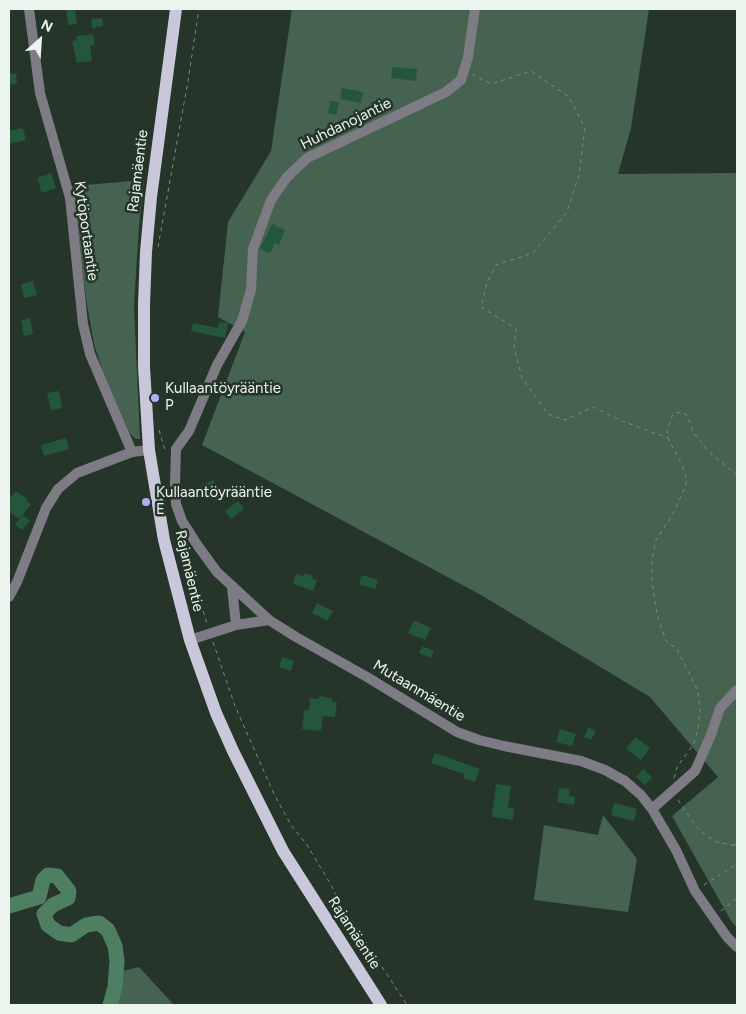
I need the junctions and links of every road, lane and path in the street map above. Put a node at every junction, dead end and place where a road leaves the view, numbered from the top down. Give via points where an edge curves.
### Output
1 (30, 9) edge
2 (176, 9) edge
3 (199, 9) edge
4 (475, 9) edge
5 (464, 69) junction
6 (157, 250) dead end
7 (159, 428) dead end
8 (668, 438) junction
9 (164, 449) junction
10 (176, 449) junction
11 (149, 450) junction
12 (132, 452) junction
13 (166, 454) dead end
14 (737, 475) edge
15 (184, 542) dead end
16 (232, 587) junction
17 (9, 597) edge
18 (269, 620) junction
19 (236, 625) junction
20 (210, 634) junction
21 (190, 640) junction
22 (737, 690) edge
23 (673, 792) junction
24 (652, 809) junction
25 (737, 844) edge
26 (732, 845) junction
27 (737, 848) edge
28 (737, 864) edge
29 (695, 891) junction
30 (737, 898) edge
31 (712, 917) junction
32 (737, 947) edge
33 (381, 1005) edge
34 (407, 1005) edge

1 - 12 street, Kytöportaantie via 40,93 70,198 83,324 90,354
2 - 11 main road, Rajamäentie via 146,252 144,367
3 - 6 path
4 - 5 street, Huhdanojantie
5 - 8 path via 492,84 531,71 569,97 585,128 579,175 567,212 533,253 496,265 487,282 481,307 516,329 514,348 522,378 548,414 565,420 594,406 622,421
5 - 10 street, Huhdanojantie via 460,80 446,92 307,158 287,177 271,200 253,249 251,290 242,321 217,365 190,431
7 - 9 path
8 - 14 path via 670,420 673,414 681,412 687,416 708,451
8 - 23 path via 683,467 686,485 656,540 652,581 657,615 666,641 677,649 698,691 700,710 698,730 693,745 674,776
9 - 10 path
9 - 13 path
10 - 16 street, Mutaanmäentie via 176,504 182,521 217,572
11 - 12 street
11 - 21 main road, Rajamäentie via 164,540
12 - 17 street via 78,473 58,489 46,508
15 - 20 path
16 - 18 street, Mutaanmäentie
16 - 19 street
18 - 19 street
18 - 24 street, Mutaanmäentie via 456,732 479,740 581,761 605,770 641,794
19 - 20 street
20 - 21 street
20 - 34 path via 235,706 274,794
21 - 33 main road, Rajamäentie via 216,713 283,851
22 - 23 street via 720,708 695,771
23 - 24 street
23 - 26 path via 704,834 717,842
24 - 29 street, Mutaanmäentie
25 - 26 path
26 - 27 path
28 - 29 path
29 - 31 street, Mutaanmäentie
30 - 31 path
31 - 32 street, Mutaanmäentie

